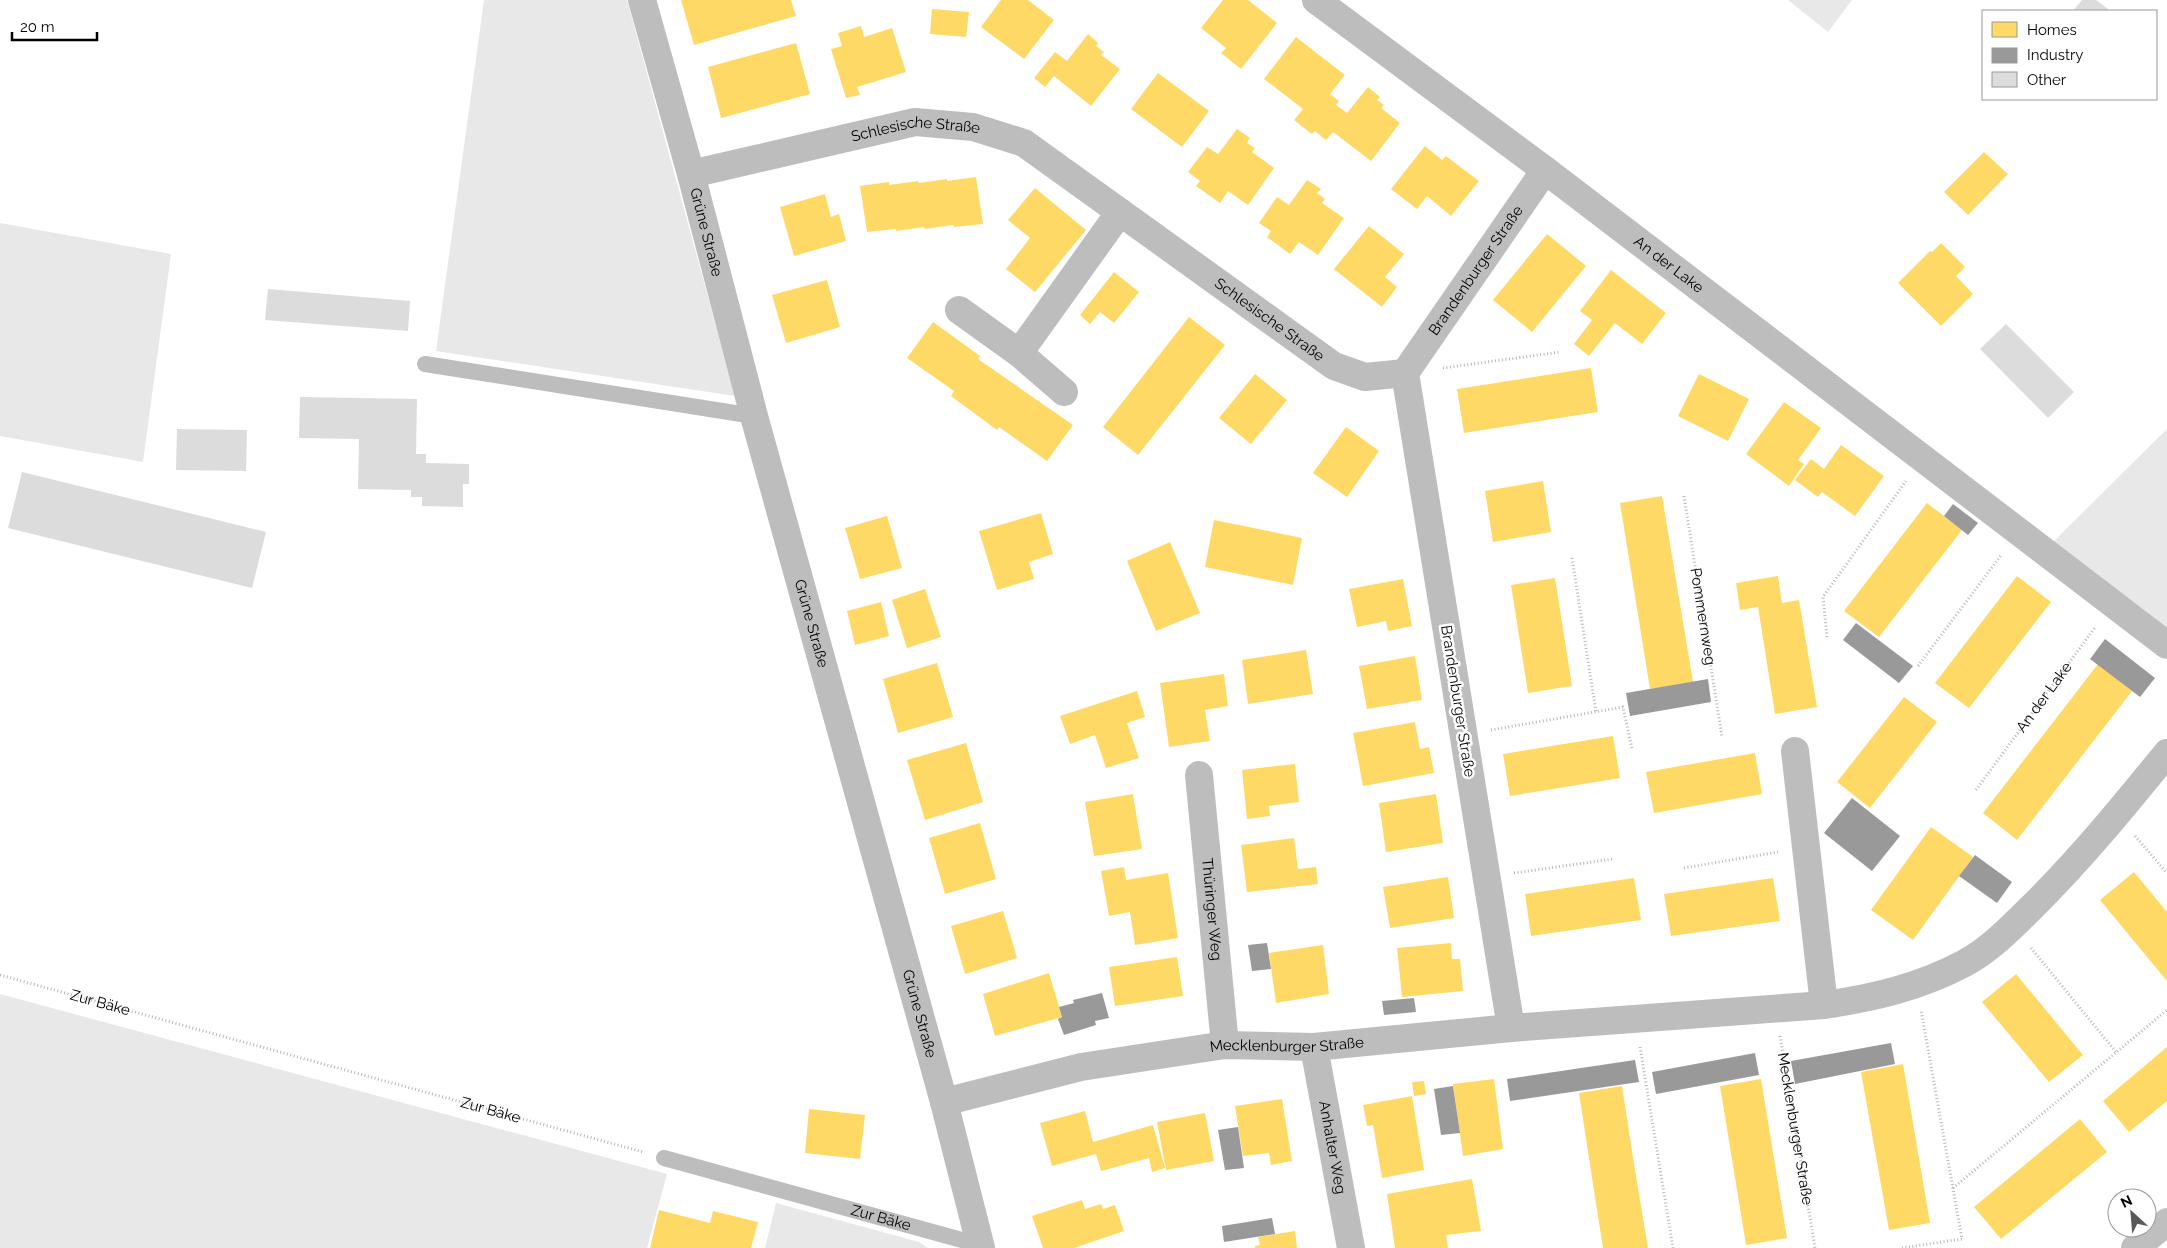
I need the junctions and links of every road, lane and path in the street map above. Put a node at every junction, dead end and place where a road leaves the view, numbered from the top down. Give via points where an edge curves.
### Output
1 (642, 0) edge
2 (1316, 0) edge
3 (1545, 170) junction
4 (691, 174) junction
5 (1120, 212) junction
6 (959, 310) dead end
7 (1560, 352) dead end
8 (1019, 353) junction
9 (425, 364) dead end
10 (1405, 373) junction
11 (1064, 392) dead end
12 (754, 416) junction
13 (1924, 459) junction
14 (1684, 496) dead end
15 (2019, 532) junction
16 (1572, 558) dead end
17 (2112, 603) junction
18 (1828, 637) dead end
19 (2167, 645) edge
20 (1918, 666) dead end
21 (1596, 712) junction
22 (1722, 736) dead end
23 (1464, 737) junction
24 (1632, 749) dead end
25 (1795, 752) dead end
26 (2167, 753) edge
27 (1198, 775) dead end
28 (1976, 790) dead end
29 (2117, 815) junction
30 (1806, 847) junction
31 (1613, 859) dead end
32 (1684, 868) dead end
33 (2167, 873) edge
34 (1486, 877) junction
35 (2013, 926) junction
36 (0, 975) edge
37 (1916, 985) junction
38 (1824, 1005) junction
39 (1776, 1008) junction
40 (2167, 1010) edge
41 (1634, 1019) junction
42 (1511, 1028) junction
43 (1225, 1045) junction
44 (1314, 1046) junction
45 (2116, 1052) junction
46 (944, 1102) junction
47 (664, 1158) joint
48 (1953, 1188) junction
49 (2167, 1222) edge
50 (981, 1247) edge
51 (1351, 1248) edge
52 (1673, 1248) edge
53 (1815, 1248) edge
54 (1902, 1248) edge
55 (2135, 1248) edge

1 - 4 street, Grüne Straße
2 - 3 street, An der Lake
3 - 10 street, Brandenburger Straße
3 - 13 street, An der Lake
4 - 5 street, Schlesische Straße via 915,122 964,126 1024,143
4 - 12 street, Grüne Straße
5 - 8 street
5 - 10 street, Schlesische Straße via 1334,366 1365,377
6 - 8 street
7 - 10 path
8 - 11 street
9 - 12 lane
10 - 23 street, Brandenburger Straße
12 - 46 street, Grüne Straße
13 - 15 street, An der Lake
13 - 18 path via 1823,597
14 - 22 path, Pommernweg
15 - 17 street, An der Lake
15 - 20 path
16 - 21 path
17 - 19 street, An der Lake
17 - 28 path, An der Lake
21 - 23 path
21 - 24 path via 1623,707
23 - 34 street, Brandenburger Straße
25 - 30 street
26 - 29 street, Mecklenburger Straße
27 - 43 street, Thüringer Weg
29 - 33 path
29 - 35 street, Mecklenburger Straße via 2062,878
30 - 32 path
30 - 38 street
31 - 34 path
34 - 42 street, Brandenburger Straße
35 - 37 street, Mecklenburger Straße via 1966,962
35 - 45 path
36 - 47 path, Zur Bäke
37 - 38 street, Mecklenburger Straße via 1869,998
37 - 48 path
38 - 39 street, Mecklenburger Straße
39 - 41 street, Mecklenburger Straße
39 - 53 path, Mecklenburger Straße
40 - 45 path
41 - 42 street, Mecklenburger Straße
41 - 52 path
42 - 44 street, Mecklenburger Straße
43 - 44 street, Mecklenburger Straße
43 - 46 street, Mecklenburger Straße via 1081,1067
44 - 51 street, Anhalter Weg
45 - 48 path
46 - 50 street, Grüne Straße
47 - 50 lane, Zur Bäke
48 - 54 path via 1962,1239
49 - 55 main road

